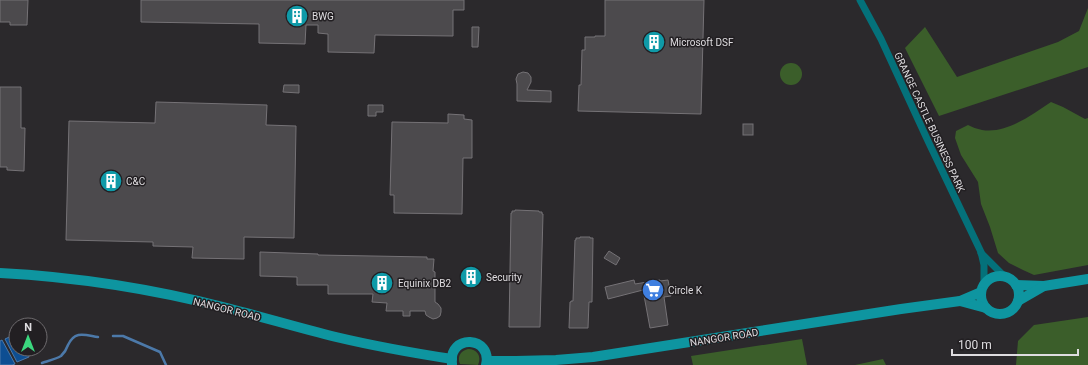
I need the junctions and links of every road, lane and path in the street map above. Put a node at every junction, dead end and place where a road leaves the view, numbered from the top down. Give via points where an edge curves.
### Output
1 (860, 0) edge
2 (981, 252) junction
3 (0, 273) edge
4 (1004, 276) junction
5 (1088, 279) edge
6 (1016, 286) junction
7 (1044, 286) junction
8 (983, 289) junction
9 (960, 301) junction
10 (1018, 301) junction
11 (986, 308) junction
12 (452, 362) edge
13 (486, 363) edge

1 - 2 street, GRANGE CASTLE BUSINESS PARK via 881,39
2 - 4 street, GRANGE CASTLE BUSINESS PARK
2 - 8 street, GRANGE CASTLE BUSINESS PARK via 984,264
3 - 12 main road, NANGOR ROAD via 86,280 142,289 228,308 335,337
4 - 6 main road
4 - 8 main road, NANGOR ROAD via 988,280
5 - 7 main road, NANGOR ROAD
6 - 7 main road, NANGOR ROAD
6 - 10 main road
7 - 10 main road, NANGOR ROAD
8 - 9 main road, NANGOR ROAD
8 - 11 main road via 982,300
9 - 11 main road, NANGOR ROAD
9 - 13 main road, NANGOR ROAD via 593,357
10 - 11 main road, NANGOR ROAD via 1008,312 994,313
12 - 13 main road, NANGOR ROAD via 455,348 459,344 470,342 484,350

